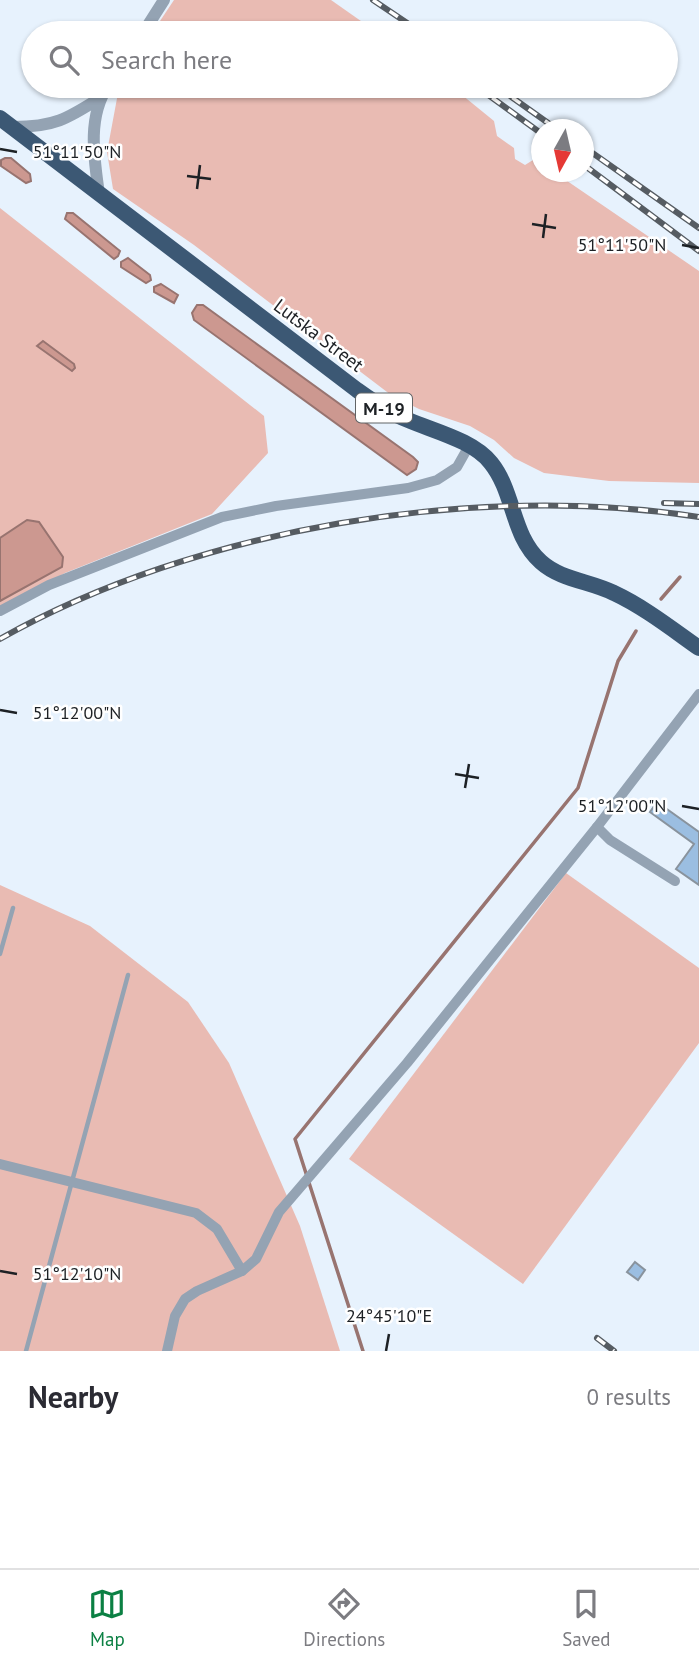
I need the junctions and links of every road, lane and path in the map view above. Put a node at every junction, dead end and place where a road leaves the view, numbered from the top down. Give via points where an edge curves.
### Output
1 (164, 0) edge
2 (151, 21) edge
3 (100, 98) joint
4 (7, 122) edge
5 (99, 194) junction
6 (470, 444) junction
7 (0, 611) edge
8 (699, 648) edge
9 (699, 694) edge
10 (597, 827) junction
11 (675, 881) dead end
12 (13, 908) dead end
13 (0, 954) edge
14 (128, 975) dead end
15 (0, 1164) edge
16 (71, 1182) junction
17 (242, 1271) junction
18 (26, 1351) edge
19 (167, 1351) edge

1 - 2 street
3 - 4 street via 53,124
3 - 5 street via 93,141
4 - 5 highway, Lutska Street / М-19
5 - 6 highway, Lutska Street / М-19 via 357,390 392,413
6 - 7 street via 457,467 437,480 222,517 50,585
6 - 8 highway, Lutska Street / М-19 via 491,463 524,543 542,562 561,574 614,592
9 - 10 street
10 - 11 street
10 - 17 street via 407,1063 279,1212 256,1259
12 - 13 lane
14 - 16 lane
15 - 16 street
16 - 17 street via 196,1213 218,1229
16 - 18 lane
17 - 19 street via 185,1299 175,1316

